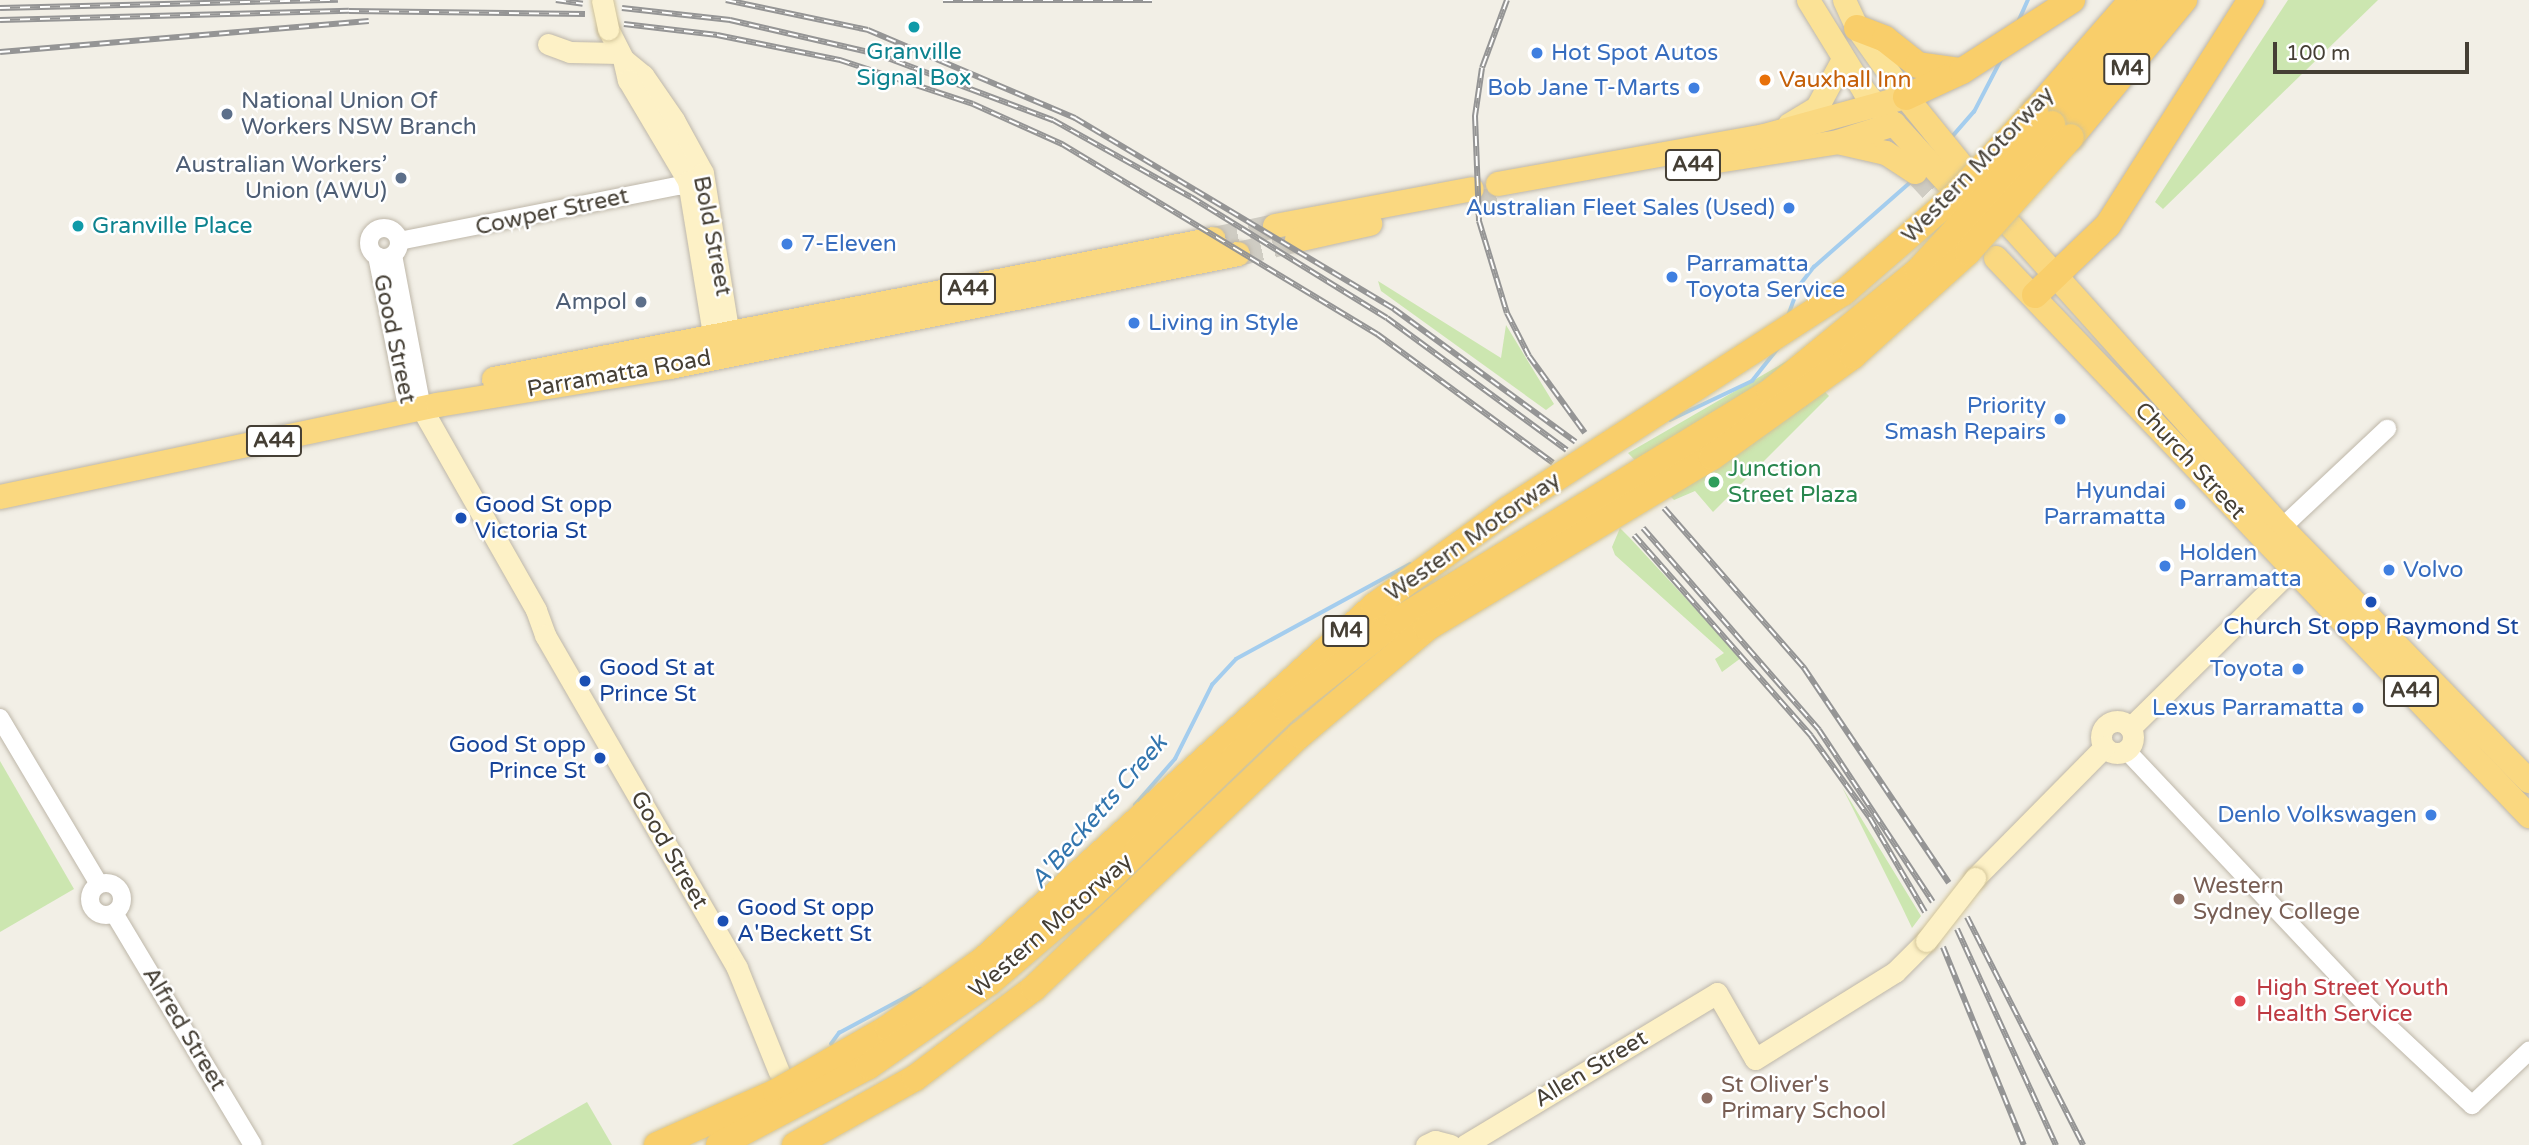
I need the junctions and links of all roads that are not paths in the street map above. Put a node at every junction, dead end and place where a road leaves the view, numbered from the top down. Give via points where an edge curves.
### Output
1 (602, 0) edge
2 (1808, 0) edge
3 (1844, 0) edge
4 (2072, 0) edge
5 (2132, 0) edge
6 (2154, 0) edge
7 (2184, 0) edge
8 (2251, 0) edge
9 (1857, 27) junction
10 (548, 44) dead end
11 (621, 56) junction
12 (1843, 59) junction
13 (1962, 71) junction
14 (1914, 106) junction
15 (1892, 122) junction
16 (2053, 124) junction
17 (1764, 136) junction
18 (1838, 142) junction
19 (1915, 172) tunnel mouth
20 (695, 177) junction
21 (2010, 225) dead end
22 (1275, 226) tunnel mouth
23 (1214, 239) tunnel mouth
24 (1297, 240) tunnel mouth
25 (389, 250) joint
26 (1238, 254) tunnel mouth
27 (1996, 258) dead end
28 (2045, 287) junction
29 (723, 346) junction
30 (413, 403) junction
31 (2387, 429) dead end
32 (0, 480) edge
33 (0, 497) edge
34 (2290, 524) junction
35 (2258, 534) junction
36 (2297, 559) junction
37 (0, 718) edge
38 (2130, 728) junction
39 (2104, 747) junction
40 (2126, 750) junction
41 (2529, 781) edge
42 (2529, 816) edge
43 (2529, 1051) edge
44 (779, 1072) dead end
45 (810, 1143) edge
46 (253, 1145) edge
47 (657, 1145) edge
48 (719, 1145) edge
49 (1426, 1145) edge
50 (1451, 1145) edge
51 (1465, 1145) edge

1 - 11 main road, Bold Street, bridge via 608,29
2 - 12 main road
3 - 9 main road
4 - 13 highway
5 - 16 highway, Western Motorway / M4
6 - 16 highway, Western Motorway / M4
7 - 16 highway, Western Motorway / M4
8 - 28 highway via 2148,169 2091,245
9 - 13 highway via 1885,39 1919,65
9 - 14 main road
10 - 11 main road via 569,52
11 - 20 main road, Bold Street via 643,75
12 - 15 main road
12 - 17 main road via 1810,114
13 - 14 highway
14 - 15 highway, A44
14 - 15 highway via 1954,174
15 - 17 highway, A44
15 - 18 highway, A44
16 - 45 highway, Western Motorway / M4, bridge via 1968,251 1853,356 1712,457 1427,628 1300,735 1034,988 915,1077
16 - 47 highway, Western Motorway / M4, bridge via 1955,196 1843,293 1507,510 1374,606 984,959 888,1028 776,1092
16 - 48 highway, Western Motorway / M4, bridge via 1918,271 1770,392 1388,627 1286,709 1093,894 990,982 869,1066
17 - 18 highway, A44 via 1499,191
18 - 19 highway, A44 via 1886,153
20 - 25 street, Cowper Street
20 - 29 main road, Bold Street
21 - 28 highway, Church Street / A44
22 - 24 highway via 1473,196
23 - 29 highway, Parramatta Road / A44
25 - 30 street, Good Street
26 - 29 highway, Parramatta Road / A44
27 - 28 highway, Church Street / A44
28 - 34 highway, Church Street / A44
28 - 35 highway, Church Street / A44
29 - 30 highway, Parramatta Road / A44
30 - 32 highway, Parramatta Road / A44
30 - 33 highway, Parramatta Road / A44
30 - 44 main road, Good Street via 536,610 545,635 737,968
31 - 34 street
34 - 35 street
34 - 36 highway, Church Street / A44
35 - 36 highway, Church Street / A44
36 - 38 main road
36 - 41 highway, Church Street / A44
36 - 42 highway, Church Street / A44
37 - 46 street, Alfred Street via 99,884 91,892 92,908 100,914 114,913
38 - 39 main road via 2109,723 2101,734
38 - 40 main road via 2132,739
39 - 40 main road via 2113,752
39 - 51 main road, Allen Street, bridge via 1975,878 1908,962 1755,1059 1717,993
40 - 43 street via 2189,812 2210,824 2449,1073 2472,1105
49 - 50 main road via 1435,1141

